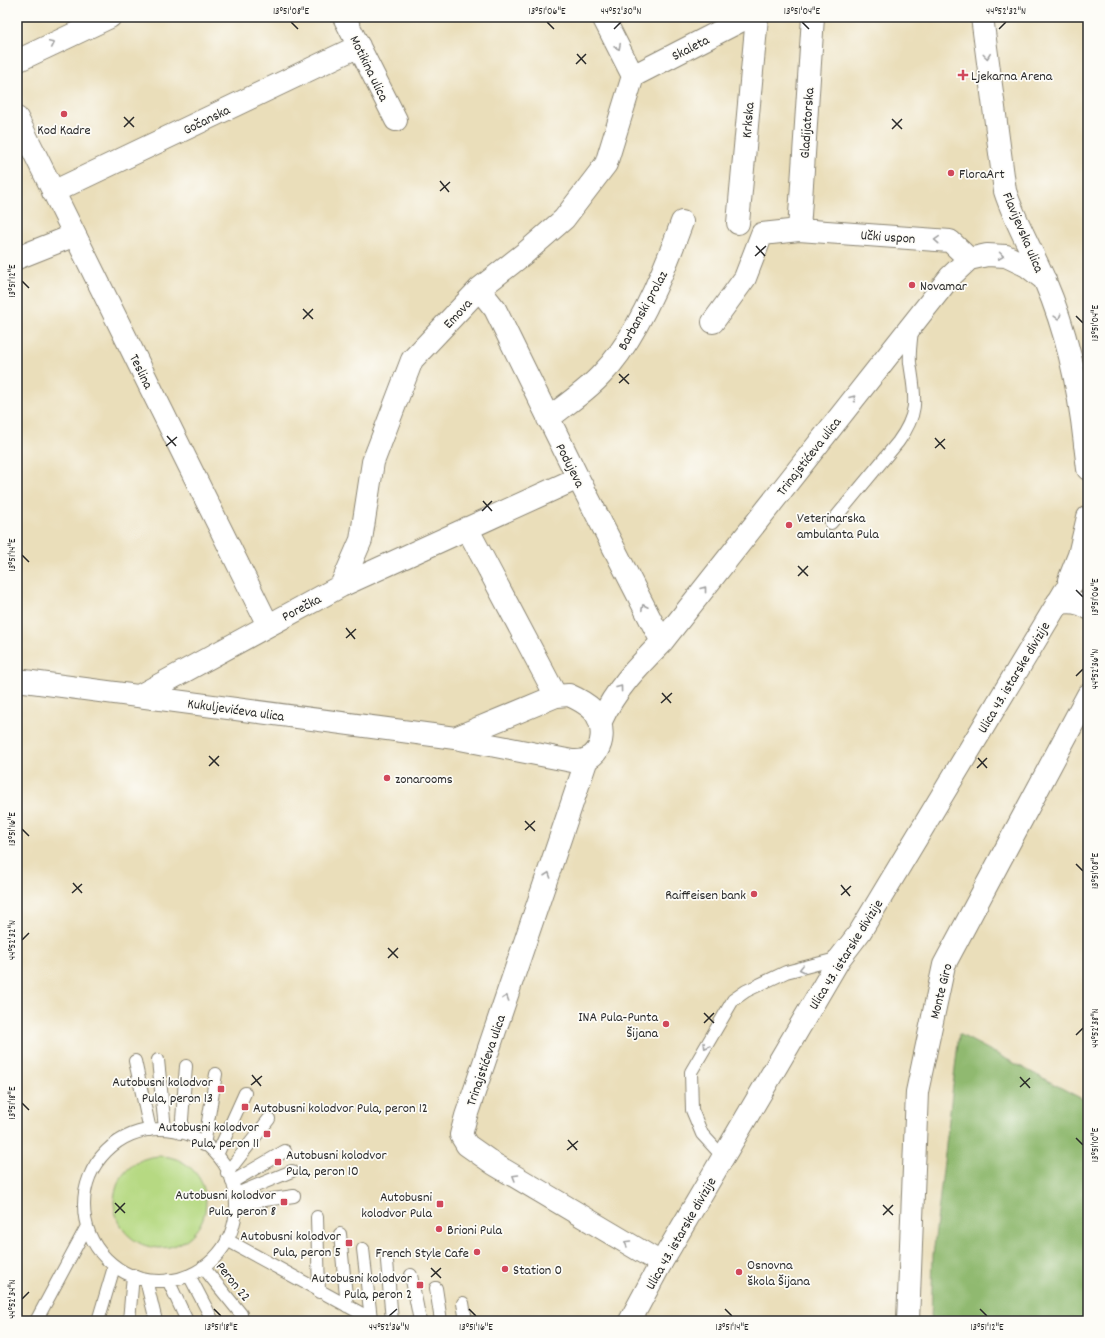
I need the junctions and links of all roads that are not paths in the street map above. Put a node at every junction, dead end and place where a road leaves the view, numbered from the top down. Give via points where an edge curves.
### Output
1 (110, 17) edge
2 (344, 17) edge
3 (603, 17) edge
4 (748, 17) edge
5 (757, 17) edge
6 (813, 17) edge
7 (982, 17) edge
8 (358, 46) junction
9 (17, 60) edge
10 (633, 76) junction
11 (17, 118) edge
12 (396, 120) dead end
13 (53, 192) junction
14 (682, 222) dead end
15 (738, 223) dead end
16 (799, 230) junction
17 (75, 235) junction
18 (17, 258) edge
19 (969, 259) junction
20 (1045, 280) junction
21 (479, 289) junction
22 (713, 322) dead end
23 (912, 324) junction
24 (548, 419) junction
25 (1087, 438) edge
26 (1088, 469) edge
27 (578, 478) junction
28 (1088, 516) edge
29 (831, 523) dead end
30 (467, 528) junction
31 (1088, 566) edge
32 (341, 586) junction
33 (1061, 597) junction
34 (1088, 608) edge
35 (268, 625) junction
36 (662, 642) junction
37 (17, 680) edge
38 (1088, 695) edge
39 (139, 696) junction
40 (556, 696) junction
41 (601, 721) junction
42 (455, 738) junction
43 (587, 759) junction
44 (840, 958) junction
45 (158, 1060) dead end
46 (135, 1061) dead end
47 (186, 1066) dead end
48 (216, 1074) dead end
49 (245, 1093) dead end
50 (269, 1119) dead end
51 (165, 1129) junction
52 (150, 1130) junction
53 (181, 1133) junction
54 (204, 1145) junction
55 (285, 1150) dead end
56 (217, 1155) junction
57 (724, 1158) junction
58 (292, 1171) dead end
59 (229, 1177) junction
60 (294, 1196) dead end
61 (235, 1200) junction
62 (317, 1217) dead end
63 (86, 1228) junction
64 (340, 1234) dead end
65 (227, 1240) junction
66 (363, 1249) dead end
67 (387, 1261) dead end
68 (661, 1263) junction
69 (114, 1266) junction
70 (203, 1267) junction
71 (133, 1275) junction
72 (411, 1275) dead end
73 (190, 1276) junction
74 (146, 1280) junction
75 (168, 1280) junction
76 (436, 1288) dead end
77 (319, 1292) junction
78 (463, 1303) dead end
79 (347, 1306) junction
80 (241, 1314) dead end
81 (373, 1320) edge
82 (36, 1321) edge
83 (98, 1321) edge
84 (129, 1321) edge
85 (156, 1321) edge
86 (187, 1321) edge
87 (213, 1321) edge
88 (392, 1321) edge
89 (420, 1321) edge
90 (441, 1321) edge
91 (466, 1321) edge
92 (630, 1321) edge
93 (908, 1321) edge

9 -> 1 street
2 - 8 street, Motikina ulica
3 -> 10 street
4 - 10 street, Skaleta
5 - 15 street, Krkska
6 - 16 street, Gladijatorska
7 -> 20 street, Flavijevska ulica via 1005,191 1011,210
8 - 12 street, Motikina ulica
8 - 13 street, Gočanska
10 - 21 street, Emova via 606,164 564,219
11 - 13 street, Teslina
13 - 17 street, Teslina
14 - 24 street, Barbanski prolaz via 668,262 630,337 602,374
19 -> 16 street, Učki uspon via 950,241
16 - 22 street, Učki uspon via 762,234 745,278
17 - 18 street
17 - 35 street, Teslina
19 -> 20 street, Trinajstićeva ulica via 987,254 1006,256 1027,266
19 - 23 street, Trinajstićeva ulica via 950,277
20 -> 25 street, Flavijevska ulica via 1057,312
21 - 24 street, Podujeva via 495,309
21 - 32 street, Emova via 412,360 372,462 361,540
23 - 29 lane via 910,362 914,382 914,413 898,442
36 -> 23 street, Trinajstićeva ulica
24 - 27 street, Podujeva
25 - 26 street, Flavijevska ulica
27 - 30 street, Porečka
36 -> 27 street, Podujeva
28 - 33 street, Ulica 43. istarske divizije via 1080,555
30 - 32 street, Porečka
30 - 40 street
31 - 33 street, Ulica 43. istarske divizije
32 - 35 street, Porečka
33 - 34 street
33 - 44 street, Ulica 43. istarske divizije via 864,925
35 - 39 street, Porečka
41 -> 36 street, Trinajstićeva ulica via 609,703 633,671
37 - 39 street, Kukuljevićeva ulica
38 - 93 street, Monte Giro via 944,965 917,1092
39 - 42 street, Kukuljevićeva ulica
40 - 41 street via 569,695 584,702
40 - 42 street
41 - 43 street via 603,736 596,752
42 - 43 street, Kukuljevićeva ulica via 572,761
68 -> 43 street, Trinajstićeva ulica via 494,1164 467,1145 461,1135
44 - 57 street, Ulica 43. istarske divizije
44 -> 57 lane via 786,972 746,991 734,1000 691,1072 692,1110 702,1134
45 - 51 lane
46 - 52 lane
47 - 53 lane
48 - 54 lane
49 - 56 lane
50 - 59 lane
51 - 52 lane
51 - 53 lane
52 - 63 lane via 136,1132 110,1146 91,1170 83,1199
53 - 54 lane via 194,1137
54 - 56 lane
55 - 59 lane
56 - 59 lane
57 - 68 street, Ulica 43. istarske divizije
58 - 61 lane
59 - 61 lane
60 - 61 lane
61 - 65 lane via 235,1224
62 - 77 lane
63 - 69 lane
63 - 82 lane
64 - 79 lane
65 - 70 lane
65 - 77 lane
66 - 81 lane
67 - 88 lane
68 - 92 street, Ulica 43. istarske divizije
69 - 71 lane
69 - 83 lane
70 - 73 lane
70 - 80 lane, Peron 22
71 - 74 lane
71 - 84 lane
72 - 89 lane
73 - 75 lane
73 - 87 lane
74 - 75 lane
74 - 85 lane
75 - 86 lane
76 - 90 lane
77 - 79 lane
78 - 91 lane
79 - 81 lane

